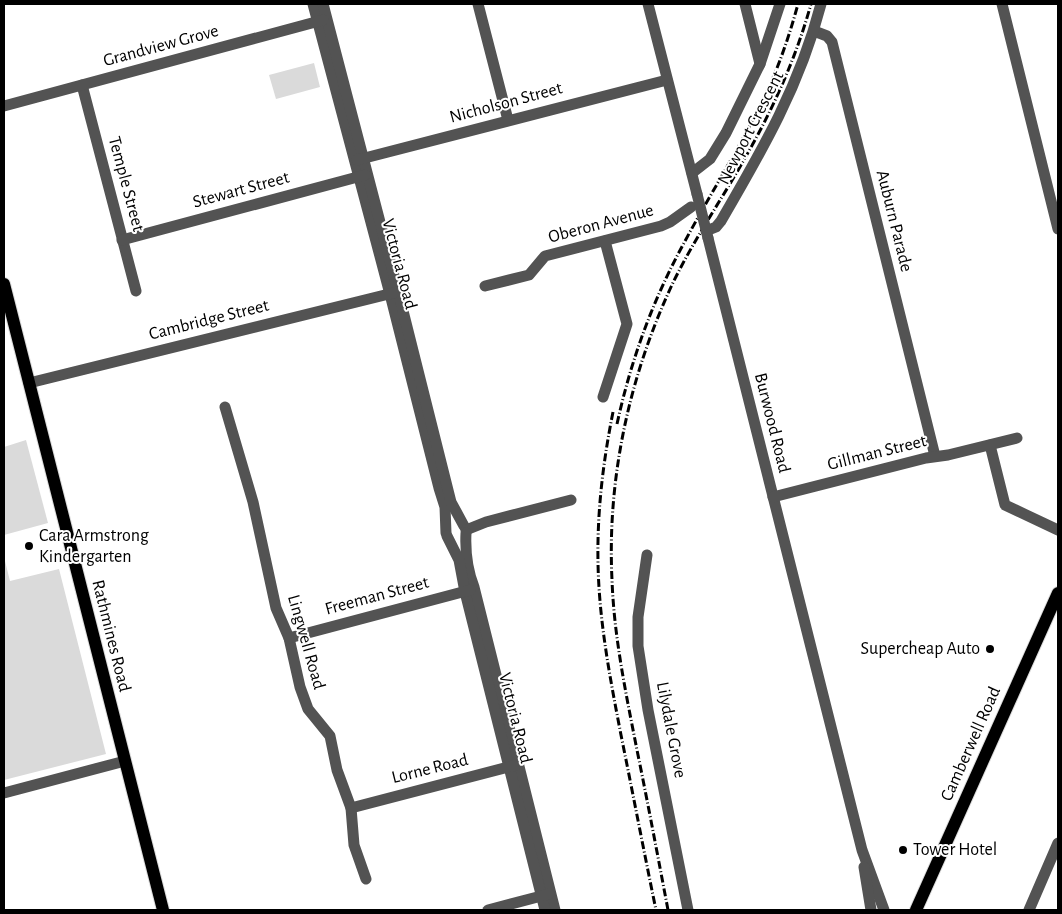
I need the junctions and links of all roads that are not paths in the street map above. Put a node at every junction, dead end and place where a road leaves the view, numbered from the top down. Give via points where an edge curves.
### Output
1 (313, 4) edge
2 (323, 4) edge
3 (478, 4) edge
4 (648, 4) edge
5 (745, 4) edge
6 (780, 4) edge
7 (821, 4) edge
8 (1002, 4) edge
9 (322, 21) junction
10 (814, 31) junction
11 (760, 64) junction
12 (668, 80) junction
13 (82, 85) junction
14 (4, 106) edge
15 (508, 120) junction
16 (359, 160) junction
17 (692, 173) junction
18 (363, 175) junction
19 (696, 202) junction
20 (1058, 229) edge
21 (709, 233) junction
22 (122, 240) junction
23 (605, 241) junction
24 (4, 284) edge
25 (485, 286) dead end
26 (136, 291) dead end
27 (394, 292) junction
28 (8, 322) edge
29 (29, 383) junction
30 (603, 397) dead end
31 (225, 407) dead end
32 (1017, 438) dead end
33 (431, 440) junction
34 (990, 445) junction
35 (935, 456) junction
36 (772, 497) junction
37 (572, 500) dead end
38 (465, 530) junction
39 (1058, 530) edge
40 (447, 534) junction
41 (647, 556) dead end
42 (470, 590) junction
43 (1056, 605) edge
44 (289, 638) junction
45 (125, 761) junction
46 (513, 766) junction
47 (4, 793) edge
48 (351, 808) junction
49 (1058, 843) edge
50 (862, 850) junction
51 (366, 879) dead end
52 (546, 894) junction
53 (162, 910) edge
54 (488, 910) edge
55 (545, 910) edge
56 (555, 910) edge
57 (688, 910) edge
58 (870, 910) edge
59 (884, 910) edge
60 (916, 910) edge
61 (1029, 910) edge

1 - 9 street, Victoria Road
2 - 9 street, Victoria Road
3 - 15 street
4 - 12 street, Burwood Road
5 - 11 street
6 - 11 street
7 - 10 street
8 - 20 street
9 - 13 street, Grandview Grove
9 - 16 street, Victoria Road
10 - 21 street, Newport Crescent via 770,136 721,221
10 - 35 street, Auburn Parade via 827,36 832,42
11 - 17 street via 715,154
12 - 15 street, Nicholson Street
12 - 17 street, Burwood Road
13 - 14 street, Grandview Grove
13 - 22 street, Temple Street
15 - 16 street, Nicholson Street
16 - 18 street, Victoria Road
17 - 19 street, Burwood Road
18 - 22 street, Stewart Street
18 - 27 street, Victoria Road
19 - 21 street, Burwood Road, bridge
19 - 23 street, Oberon Avenue via 665,225
21 - 36 street, Burwood Road
22 - 26 street, Temple Street
23 - 25 street, Oberon Avenue via 545,256 529,275
23 - 30 street via 627,324
24 - 28 main road, Rathmines Road
27 - 29 street, Cambridge Street
27 - 33 street, Victoria Road
28 - 29 main road, Rathmines Road
29 - 45 main road, Rathmines Road
31 - 44 street, Lingwell Road via 254,502 276,608
32 - 34 street, Gillman Street
33 - 38 street, Victoria Road via 451,502
33 - 40 street, Victoria Road via 445,507
34 - 35 street, Gillman Street
34 - 39 street via 1004,505
35 - 36 street, Gillman Street
36 - 50 street, Burwood Road
37 - 38 street
38 - 40 street via 461,540 451,540
38 - 42 street, Victoria Road
40 - 42 street, Victoria Road
41 - 57 street, Lilydale Grove via 638,617 638,646
42 - 44 street, Freeman Street
42 - 46 street, Victoria Road
43 - 60 main road, Camberwell Road
44 - 48 street, Lingwell Road via 300,688 308,709 330,736 337,770
45 - 47 street
45 - 53 main road, Rathmines Road
46 - 48 street, Lorne Road
46 - 52 street, Victoria Road
48 - 51 street, Lingwell Road via 354,846
49 - 61 street
50 - 58 street, Burwood Road
50 - 59 street, Burwood Road
52 - 54 street
52 - 55 street, Victoria Road
52 - 56 street, Victoria Road

